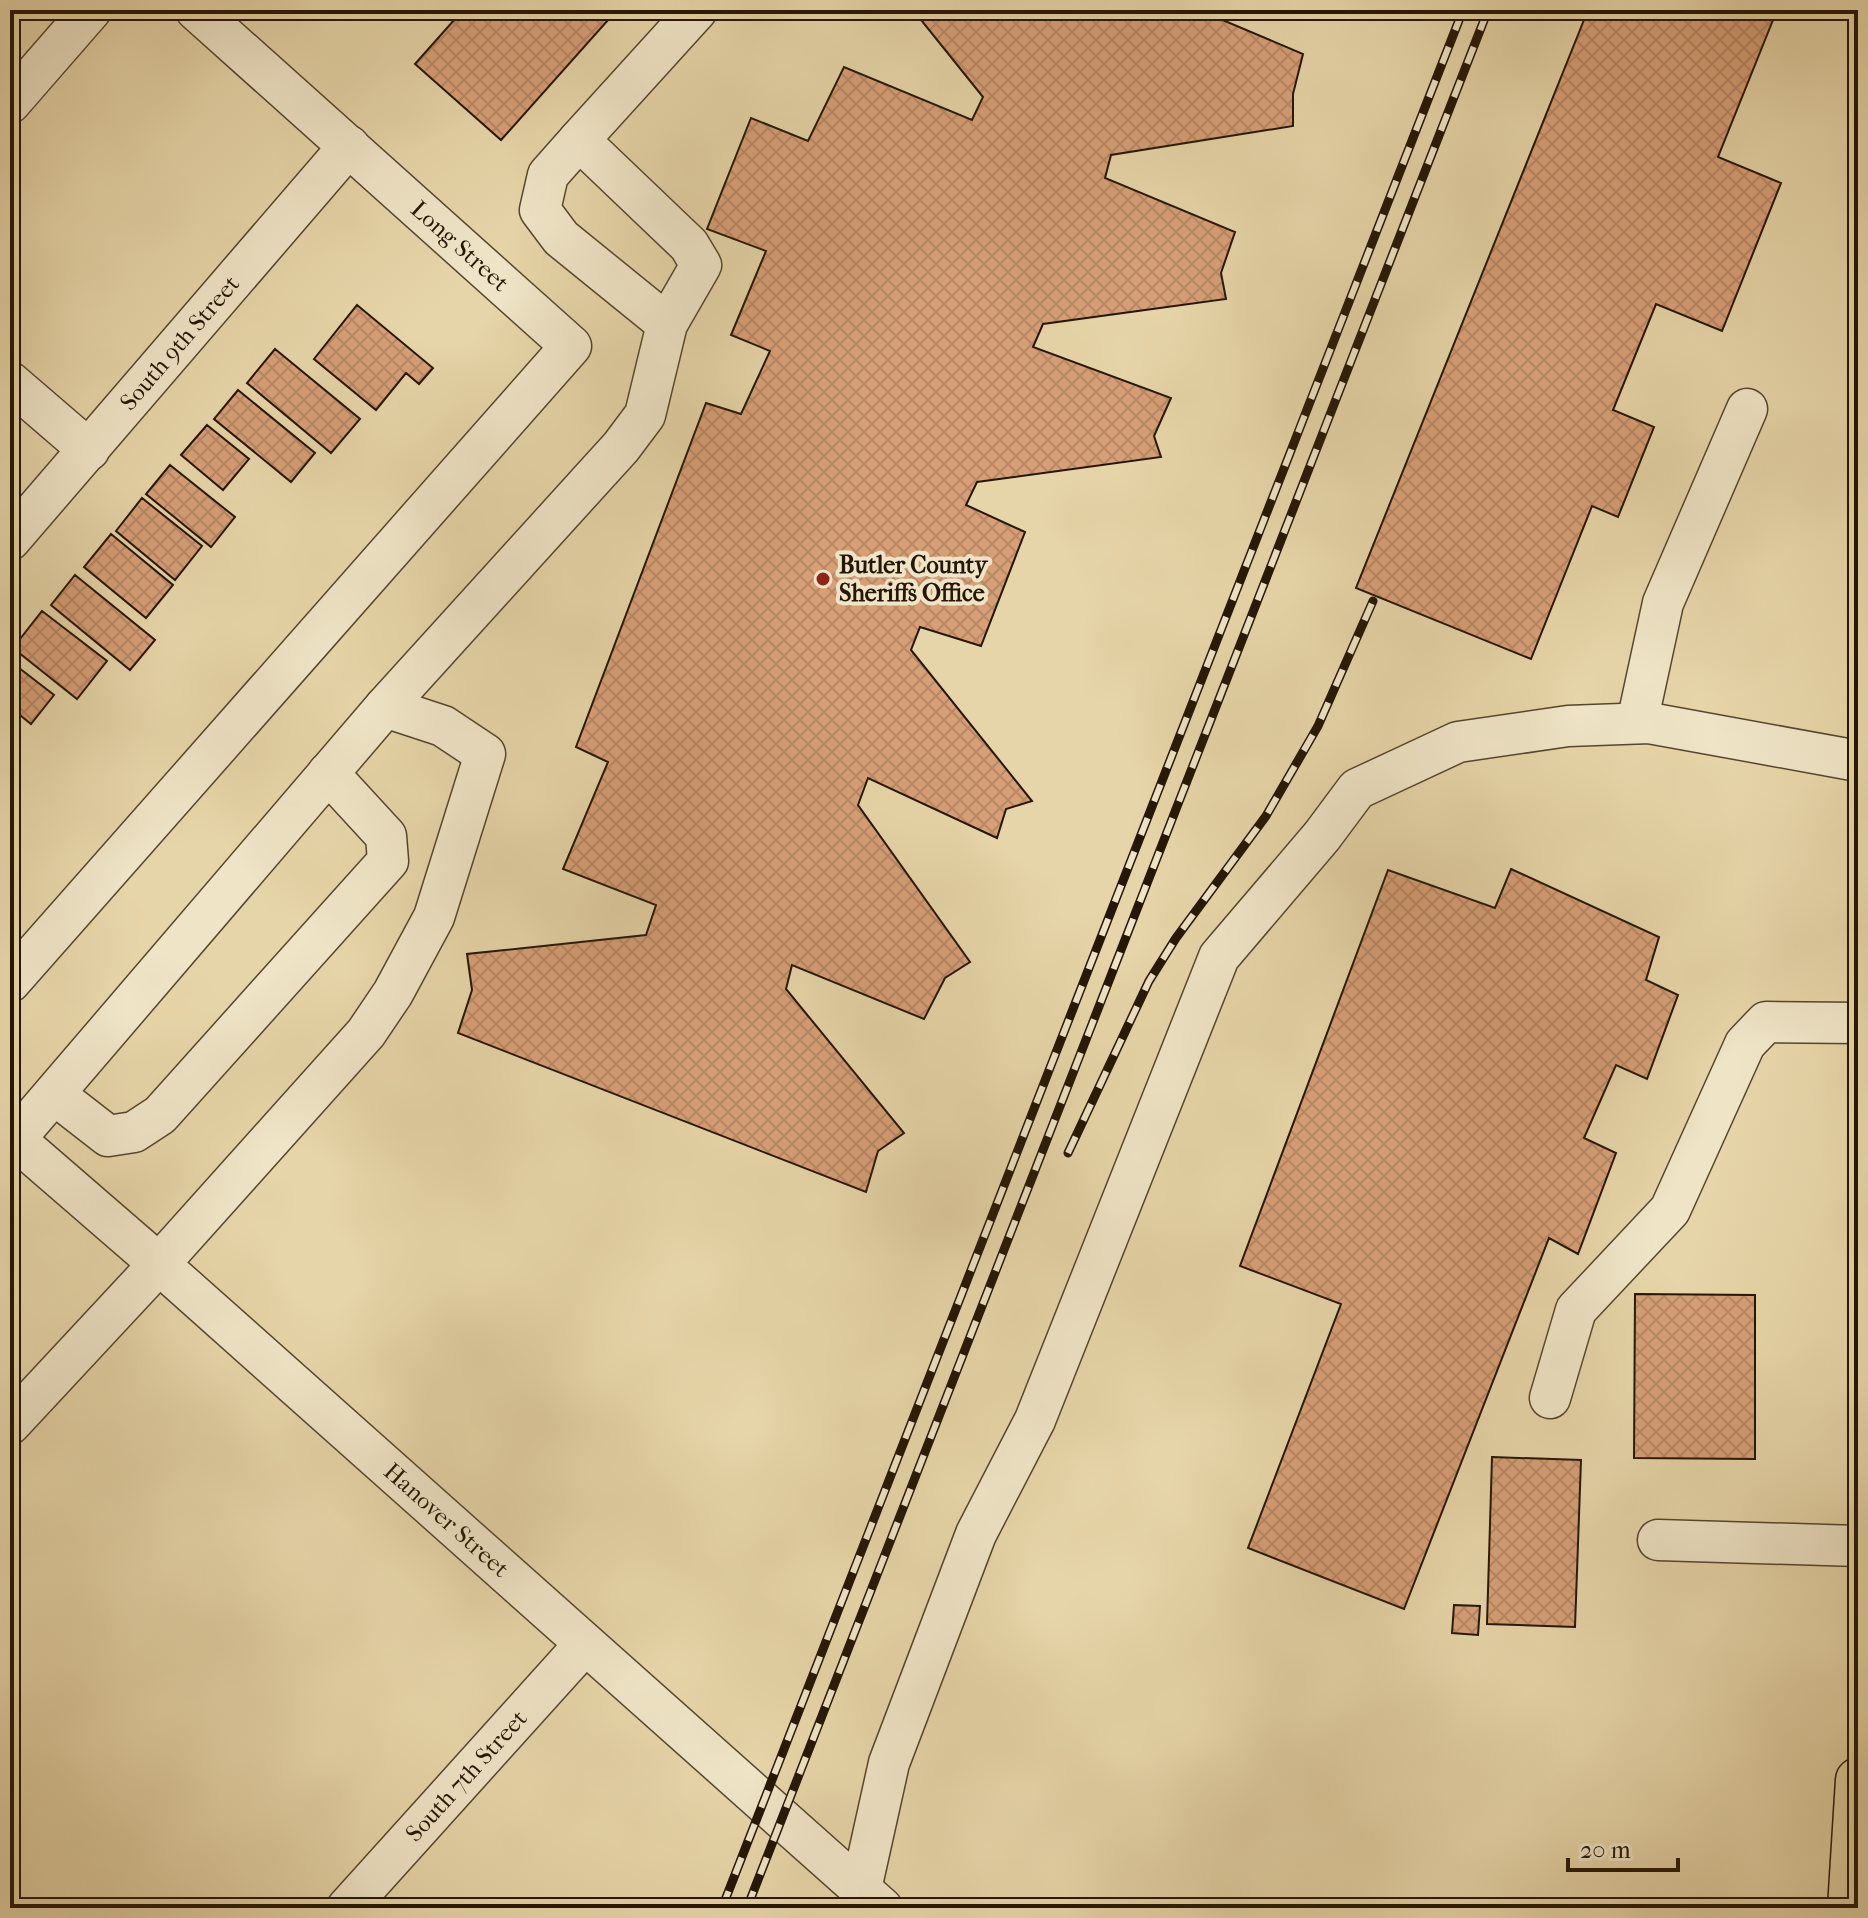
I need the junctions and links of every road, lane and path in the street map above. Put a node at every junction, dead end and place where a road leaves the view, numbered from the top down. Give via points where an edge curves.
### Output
1 (91, 10) edge
2 (196, 10) edge
3 (697, 10) edge
4 (10, 103) edge
5 (579, 140) junction
6 (349, 146) junction
7 (667, 324) junction
8 (10, 382) edge
9 (1747, 409) dead end
10 (89, 450) junction
11 (10, 540) edge
12 (385, 707) junction
13 (1637, 723) junction
14 (1858, 761) edge
15 (328, 773) junction
16 (10, 982) edge
17 (1858, 1023) edge
18 (54, 1094) junction
19 (13, 1137) edge
20 (159, 1264) junction
21 (1550, 1398) dead end
22 (10, 1424) edge
23 (1658, 1540) dead end
24 (1858, 1546) edge
25 (585, 1644) junction
26 (1858, 1780) edge
27 (872, 1899) edge
28 (347, 1908) edge
29 (1850, 1908) edge

1 - 4 street
2 - 6 street, Long Street
3 - 5 street
5 - 7 street via 689,245 701,265
5 - 7 street via 548,175 540,210 561,238
6 - 10 street, South 9th Street
6 - 16 street, Long Street via 571,346
7 - 12 street via 645,415
8 - 10 street
9 - 13 street via 1663,603
10 - 11 street, South 9th Street
12 - 15 street
12 - 20 street via 443,726 485,754 434,917 366,1033
13 - 14 street
13 - 27 street via 1568,726 1458,742 1357,789 1219,957 1035,1420 976,1534 889,1763
15 - 18 street
15 - 18 street via 386,836 388,861 160,1115 134,1132 108,1136
17 - 21 street via 1766,1022 1745,1044 1670,1210 1576,1310
18 - 19 street
19 - 20 street, Hanover Street
20 - 22 street
20 - 25 street, Hanover Street
23 - 24 street
25 - 27 street, Hanover Street
25 - 28 street, South 7th Street
26 - 29 main road

